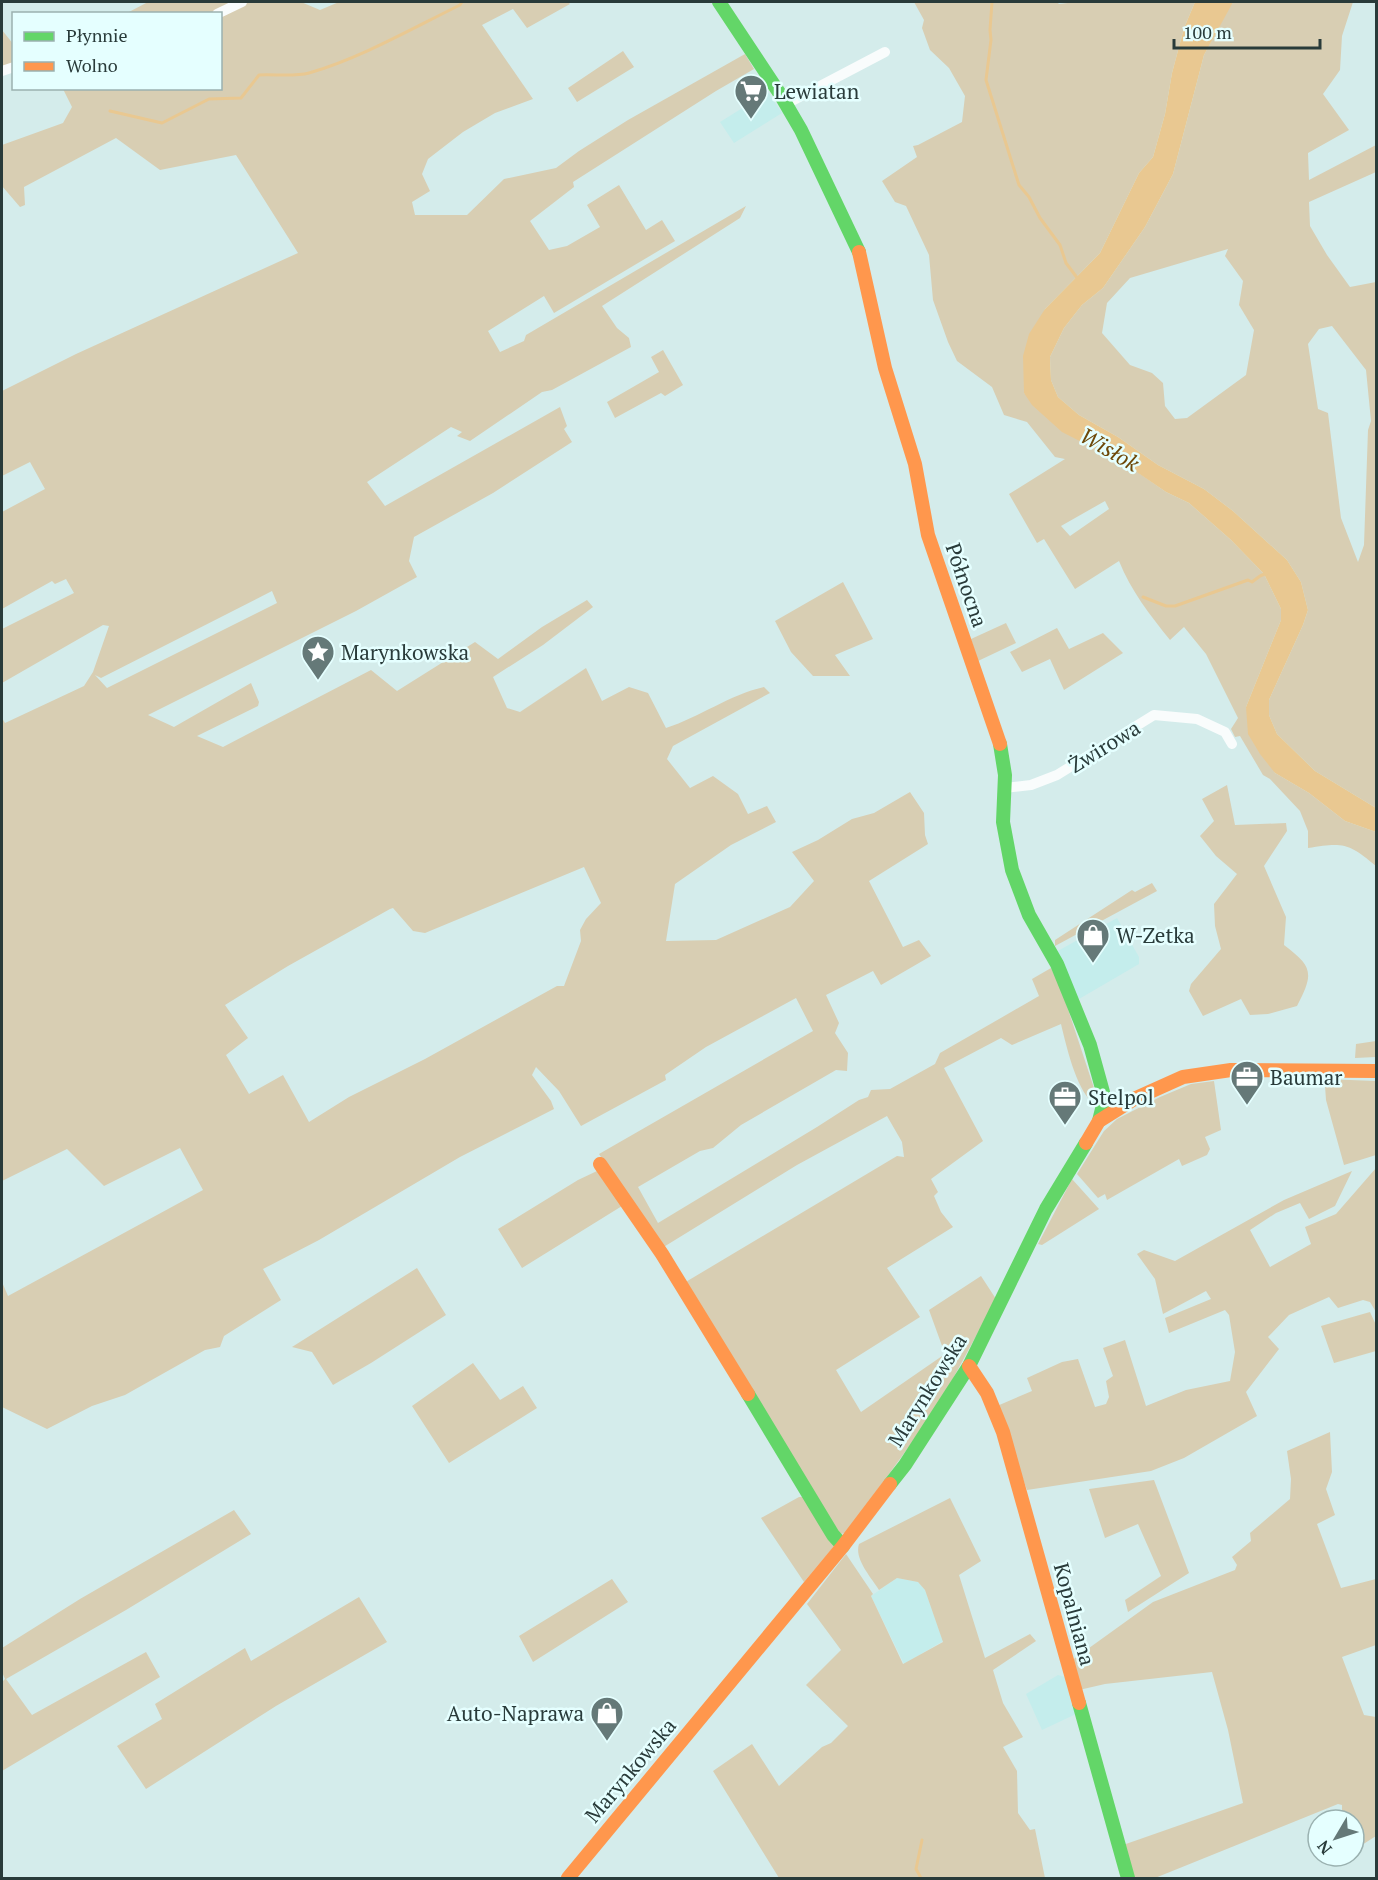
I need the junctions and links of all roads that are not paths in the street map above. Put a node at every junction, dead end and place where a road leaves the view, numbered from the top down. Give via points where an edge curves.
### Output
1 (242, 2) edge
2 (719, 2) edge
3 (221, 12) edge
4 (885, 52) dead end
5 (786, 104) junction
6 (1232, 744) dead end
7 (1004, 788) junction
8 (1377, 1071) edge
9 (1100, 1079) junction
10 (1134, 1100) junction
11 (1099, 1121) junction
12 (600, 1164) dead end
13 (969, 1366) junction
14 (843, 1546) junction
15 (568, 1878) edge
16 (1128, 1878) edge

1 - 3 street
2 - 5 street, Północna
4 - 5 street
5 - 7 street, Północna via 858,250 885,368 915,464 928,535 999,739
6 - 7 street, Żwirowa via 1225,732 1197,719 1154,716 1057,775 1031,785
7 - 9 street, Północna via 1003,822 1012,870 1029,915 1058,964
8 - 10 street, Marynkowska via 1224,1071 1183,1077
9 - 10 street via 1113,1091
9 - 11 street, Północna via 1103,1105
10 - 11 street, Marynkowska
11 - 13 street, Marynkowska via 1046,1209
12 - 14 street via 696,1308
13 - 14 street, Marynkowska via 905,1465
13 - 16 street, Kopalniana via 981,1380 1006,1442
14 - 15 street, Marynkowska

